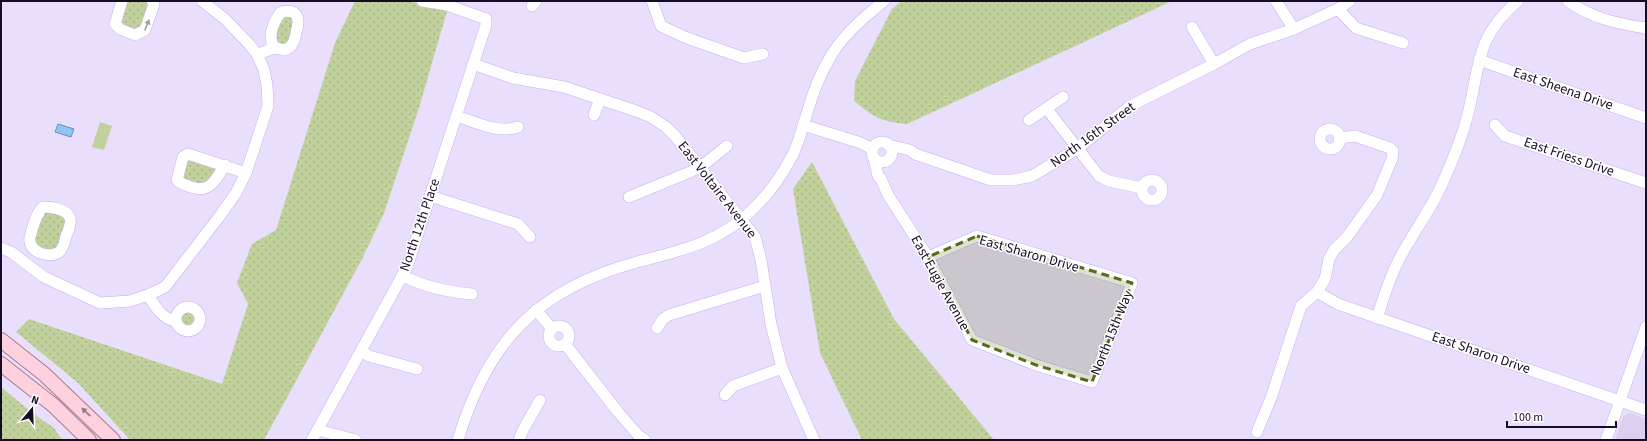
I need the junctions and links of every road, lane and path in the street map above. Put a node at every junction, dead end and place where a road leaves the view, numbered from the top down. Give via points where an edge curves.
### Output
1 (122, 1) edge
2 (152, 1) edge
3 (202, 1) edge
4 (422, 1) edge
5 (652, 1) edge
6 (884, 1) edge
7 (1276, 1) edge
8 (1350, 1) edge
9 (1518, 1) edge
10 (1568, 1) edge
11 (1338, 9) junction
12 (1192, 27) dead end
13 (1646, 28) edge
14 (1294, 30) junction
15 (1403, 43) dead end
16 (275, 48) dead end
17 (257, 54) junction
18 (763, 54) dead end
19 (1479, 60) junction
20 (473, 64) junction
21 (1214, 64) junction
22 (1063, 97) dead end
23 (600, 99) junction
24 (1047, 109) junction
25 (594, 115) dead end
26 (456, 116) junction
27 (1646, 118) edge
28 (1029, 120) dead end
29 (803, 125) junction
30 (1495, 125) dead end
31 (518, 126) dead end
32 (1339, 138) dead end
33 (888, 145) junction
34 (727, 146) dead end
35 (1077, 149) junction
36 (873, 153) junction
37 (915, 154) junction
38 (889, 159) junction
39 (225, 165) dead end
40 (699, 167) junction
41 (246, 173) junction
42 (881, 179) junction
43 (1646, 183) edge
44 (1142, 188) dead end
45 (430, 196) junction
46 (629, 197) dead end
47 (741, 220) junction
48 (530, 237) dead end
49 (1, 248) edge
50 (36, 252) junction
51 (928, 257) junction
52 (27, 264) junction
53 (403, 276) junction
54 (1132, 284) joint
55 (765, 286) junction
56 (1317, 292) junction
57 (472, 294) dead end
58 (148, 296) junction
59 (536, 310) junction
60 (1377, 318) junction
61 (176, 321) dead end
62 (1646, 327) edge
63 (657, 328) dead end
64 (1, 340) edge
65 (361, 351) junction
66 (1, 364) edge
67 (782, 368) junction
68 (418, 369) dead end
69 (1092, 382) joint
70 (725, 395) dead end
71 (540, 400) dead end
72 (1620, 401) junction
73 (1646, 410) edge
74 (318, 430) junction
75 (1257, 432) dead end
76 (88, 440) edge
77 (114, 440) edge
78 (312, 440) edge
79 (356, 440) edge
80 (458, 440) edge
81 (519, 440) edge
82 (645, 440) edge
83 (814, 440) edge
84 (1606, 440) edge

1 -> 2 street via 115,24 135,35 145,30 154,4
3 - 17 street via 225,19
4 - 20 street, North 12th Place via 447,5 486,19
5 - 18 street via 661,26 744,58
6 - 29 street via 859,22 837,46 819,80
7 - 14 street
8 - 11 street, North 16th Street
9 - 19 street via 1497,21 1484,42
10 - 13 street via 1596,17
11 - 14 street, North 16th Street
11 - 15 street via 1356,28
12 - 21 street
14 - 21 street, North 16th Street via 1250,44
16 - 17 street
17 - 41 street via 264,70 268,106
19 - 27 street, East Sheena Drive
19 - 60 street via 1468,115 1450,165 1438,193 1395,269
20 - 23 street, East Voltaire Avenue via 513,78 564,87
20 - 26 street, North 12th Place
21 - 35 street, North 16th Street via 1130,106
22 - 24 street
23 - 25 street
23 - 40 street, East Voltaire Avenue via 651,118 666,127
24 - 28 street
24 - 35 street
26 - 31 street via 498,129 510,130
26 - 45 street, North 12th Place
29 - 36 street via 861,144
29 - 47 street via 791,159 758,203
30 - 43 street, East Friess Drive via 1505,136
32 - 56 street via 1355,136 1385,146 1392,151 1392,158 1377,195 1347,237 1334,250 1329,259 1325,279
33 - 36 street via 879,143
33 - 37 street, North 16th Street via 910,150
33 - 38 street via 891,149
34 - 40 street
35 - 37 street, North 16th Street via 1032,176 1012,180 991,180
35 - 44 street via 1099,176 1109,181
36 - 38 street via 878,162
36 - 42 street, East Eugie Avenue
37 - 38 street, North 16th Street via 898,154
38 - 42 street via 884,165
39 - 41 street
40 - 46 street
40 - 47 street, East Voltaire Avenue
41 - 58 street via 219,217 165,286
42 - 51 street, East Eugie Avenue via 888,195
45 - 48 street via 518,224
45 - 53 street, North 12th Place
47 - 55 street, East Voltaire Avenue via 755,237 758,245
47 - 59 street via 712,239 685,250 611,269 582,281 556,295
49 - 52 street
50 - 50 street via 60,252 70,222 66,212 50,207 44,207 39,212 29,242
50 - 52 street
51 - 54 street, East Sharon Drive via 977,236
51 - 69 street, East Eugie Avenue via 972,340 1036,365
52 - 58 street via 44,277 100,303 130,302
53 - 57 street via 412,281
53 - 65 street, North 12th Place
54 - 69 street, North 15th Way
55 - 63 street via 670,315 663,319
55 - 67 street, East Voltaire Avenue
56 - 60 street, East Sharon Drive via 1338,304
56 - 75 street via 1301,306 1271,398
58 - 61 street via 166,318
59 - 80 street via 508,339 487,369 468,407
59 - 82 street via 552,329 559,326 566,330 568,337 565,344 618,412
60 - 72 street, East Sharon Drive
62 - 72 street
77 -> 64 main road via 44,374
65 - 68 street via 368,356
65 - 74 street, North 12th Place
66 - 76 main road via 52,405
67 - 70 street via 733,386
67 - 83 street, East Voltaire Avenue
71 - 81 street
72 - 73 street, East Sharon Drive
72 - 84 street
74 - 78 street, North 12th Place
74 - 79 street

